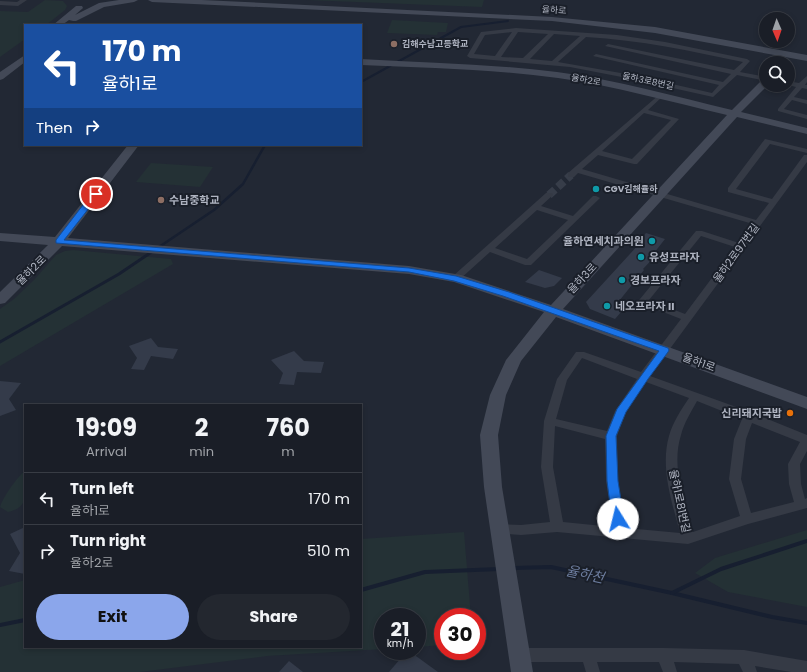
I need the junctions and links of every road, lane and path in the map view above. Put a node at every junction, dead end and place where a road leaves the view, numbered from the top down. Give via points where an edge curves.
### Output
1 (24, 0) edge
2 (97, 0) edge
3 (134, 0) edge
4 (152, 0) edge
5 (222, 0) edge
6 (88, 1) edge
7 (0, 3) edge
8 (73, 19) junction
9 (58, 24) edge
10 (67, 24) edge
11 (516, 30) junction
12 (553, 32) junction
13 (586, 34) junction
14 (617, 37) junction
15 (608, 46) junction
16 (24, 51) edge
17 (794, 53) junction
18 (807, 54) edge
19 (596, 56) junction
20 (791, 56) edge
21 (497, 58) junction
22 (807, 58) edge
23 (24, 59) edge
24 (525, 60) junction
25 (362, 62) edge
26 (554, 63) junction
27 (583, 68) junction
28 (0, 69) edge
29 (736, 72) junction
30 (574, 77) junction
31 (0, 78) edge
32 (759, 78) edge
33 (807, 78) edge
34 (724, 84) junction
35 (759, 87) edge
36 (804, 87) edge
37 (660, 96) junction
38 (790, 98) junction
39 (807, 102) edge
40 (643, 111) junction
41 (735, 113) junction
42 (807, 117) edge
43 (807, 130) edge
44 (133, 146) edge
45 (807, 151) edge
46 (597, 152) junction
47 (807, 157) edge
48 (660, 194) junction
49 (549, 195) tunnel mouth
50 (596, 198) dead end
51 (774, 202) junction
52 (536, 207) junction
53 (574, 219) junction
54 (758, 224) junction
55 (0, 237) edge
56 (58, 242) junction
57 (741, 246) junction
58 (489, 249) junction
59 (456, 278) junction
60 (0, 300) edge
61 (552, 310) junction
62 (688, 318) junction
63 (665, 350) junction
64 (644, 376) junction
65 (695, 396) junction
66 (807, 403) edge
67 (749, 416) junction
68 (550, 421) junction
69 (611, 436) junction
70 (807, 440) edge
71 (804, 504) edge
72 (747, 519) junction
73 (557, 527) junction
74 (620, 532) junction
75 (501, 535) junction
76 (688, 539) junction
77 (588, 654) junction
78 (664, 655) junction
79 (744, 657) junction
80 (521, 664) edge
81 (807, 668) edge
82 (593, 672) edge
83 (670, 672) edge
84 (750, 672) edge

1 - 7 street via 18,4
2 - 8 street
3 - 8 street via 102,5
4 - 17 street, 율하로 via 552,19 655,30
5 - 17 street, 율하로 via 608,20 650,25
6 - 9 street via 75,6
8 - 10 street
11 - 12 street
11 - 21 street
11 - 21 street via 483,34 470,56
12 - 13 street
12 - 24 street
13 - 14 street
13 - 26 street
14 - 15 street
14 - 29 street, 율하3로8번길 via 747,61
15 - 19 street
15 - 29 street
16 - 28 street
17 - 18 street, 율하로
17 - 20 street
17 - 22 street, 율하로
19 - 27 street
19 - 34 street, 율하3로8번길
21 - 24 street
23 - 31 street
24 - 26 street
25 - 30 street, 율하2로 via 524,71
26 - 27 street
27 - 30 street
27 - 34 street, 율하3로8번길 via 713,95
29 - 32 street
29 - 34 street, 율하3로8번길
30 - 37 street, 율하2로
33 - 36 street
35 - 41 street, 율하3로
36 - 38 street
37 - 40 street
37 - 41 street, 율하2로
38 - 39 street
38 - 42 street via 780,110
40 - 46 street
40 - 46 street via 676,119 634,162
41 - 43 street, 율하2로
41 - 48 street, 율하3로
44 - 56 street, 율하2로
45 - 51 street via 768,141 731,190
46 - 48 street via 574,173
47 - 51 street, 율하2로97번길
48 - 54 street
48 - 61 street, 율하3로
49 - 52 street
50 - 53 street
51 - 54 street, 율하2로97번길
52 - 53 street
52 - 58 street
53 - 58 street via 528,263
54 - 57 street, 율하2로97번길
55 - 56 street, 율하1로
56 - 59 street, 율하1로 via 381,267
56 - 60 street, 율하2로
57 - 62 street, 율하2로97번길
57 - 62 street via 699,233 643,301
58 - 59 street
59 - 61 street, 율하1로
61 - 63 street, 율하1로
61 - 75 street, 율하3로 via 514,360 498,395 489,436 493,488
62 - 63 street, 율하2로97번길
63 - 64 street, 율하2로97번길
63 - 66 street, 율하1로
64 - 65 street, 율하1로81번길
64 - 68 street, 율하1로81번길 via 580,354 562,379
64 - 69 street, 율하2로97번길 via 621,411
65 - 67 street, 율하1로81번길
65 - 76 street, 율하1로81번길 via 675,435 671,457 675,487
67 - 70 street, 율하1로81번길
67 - 72 street via 740,439 735,479
68 - 69 street
68 - 73 street, 율하1로81번길 via 547,467
69 - 74 street via 612,481
70 - 71 street, 율하1로81번길 via 794,464 795,484
71 - 72 street, 율하1로81번길
72 - 76 street, 율하1로81번길
73 - 74 street, 율하1로81번길
73 - 75 street, 율하1로81번길 via 521,530
74 - 76 street, 율하1로81번길
75 - 80 street, 율하3로
77 - 78 street
77 - 80 street
77 - 82 street
78 - 79 street
78 - 83 street
79 - 81 street
79 - 84 street

